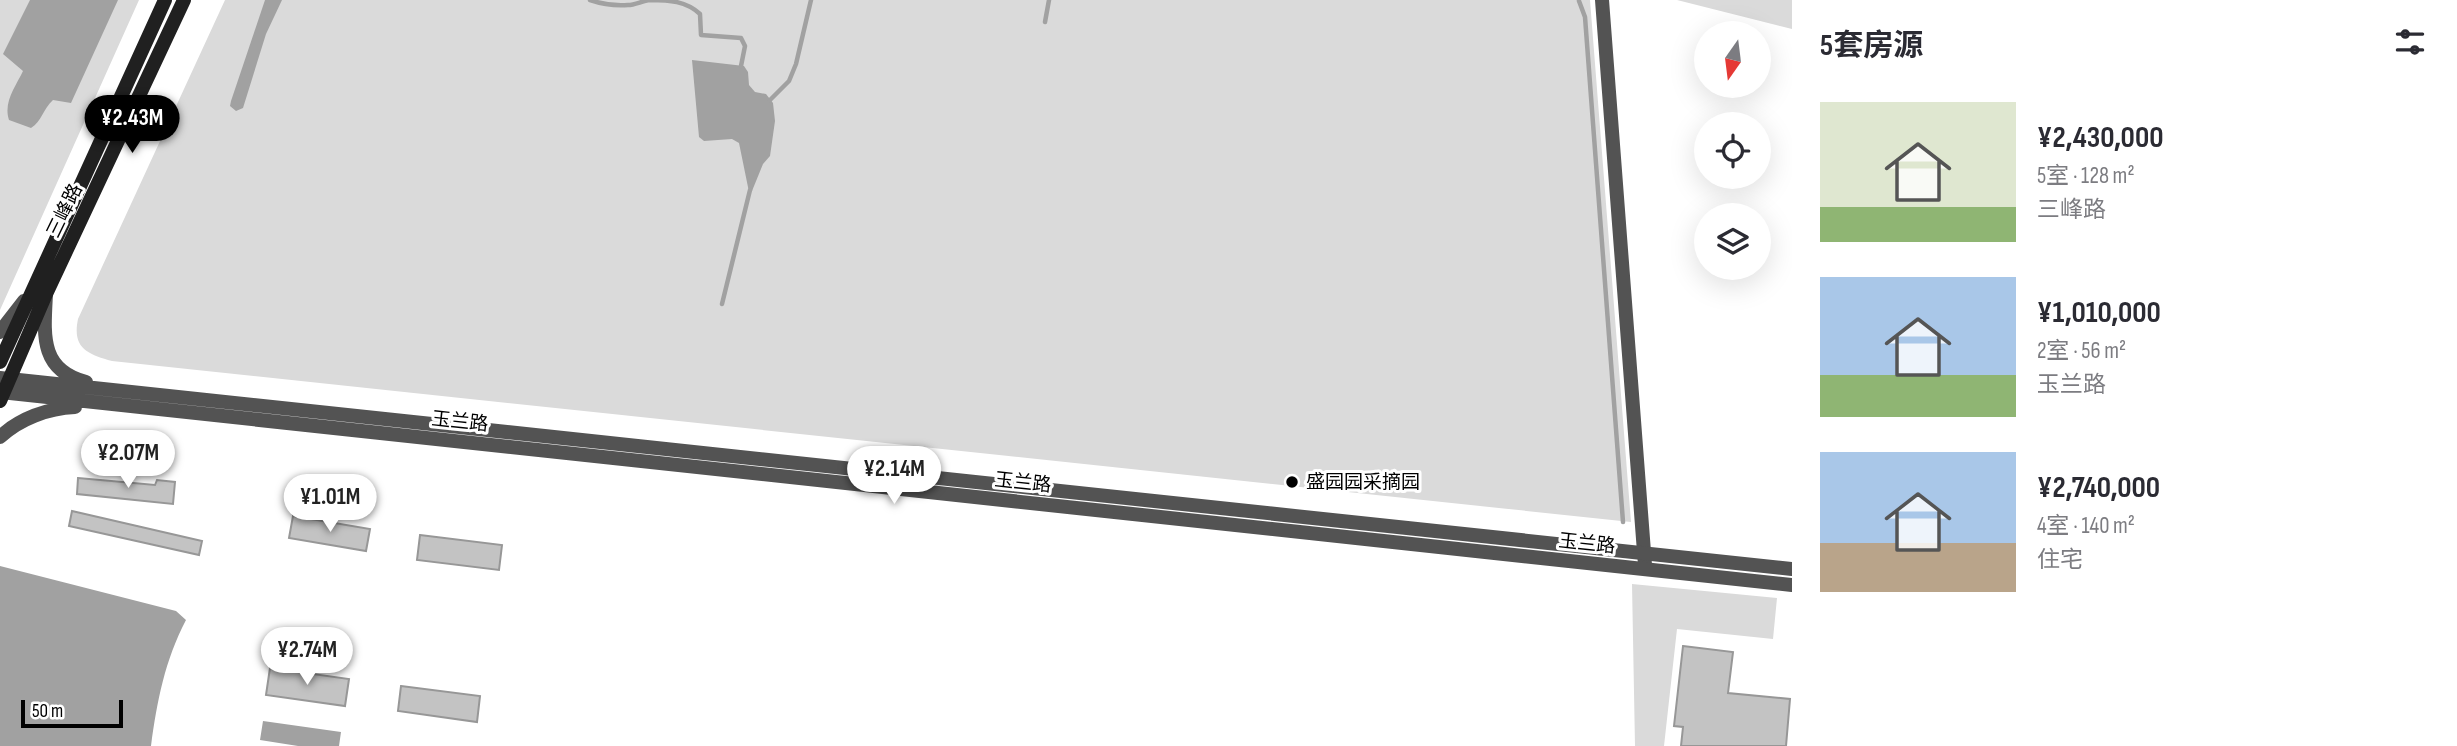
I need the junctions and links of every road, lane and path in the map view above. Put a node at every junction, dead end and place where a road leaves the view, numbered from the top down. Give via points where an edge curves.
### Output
1 (165, 0) edge
2 (184, 0) edge
3 (1602, 0) edge
4 (40, 291) junction
5 (0, 332) edge
6 (0, 362) edge
7 (3, 389) edge
8 (120, 398) junction
9 (0, 437) edge
10 (1644, 554) junction
11 (1645, 569) junction
12 (1792, 569) edge
13 (1792, 585) edge

1 - 4 main road, 三峰路
2 - 4 main road, 三峰路
3 - 10 street
4 - 5 street
4 - 6 main road, 三峰路
4 - 7 main road, 三峰路
4 - 8 street via 50,358 76,380
7 - 8 street, 玉兰路
8 - 9 street via 38,414
8 - 10 street, 玉兰路
8 - 11 street, 玉兰路
10 - 11 street
10 - 12 street, 玉兰路
11 - 13 street, 玉兰路

